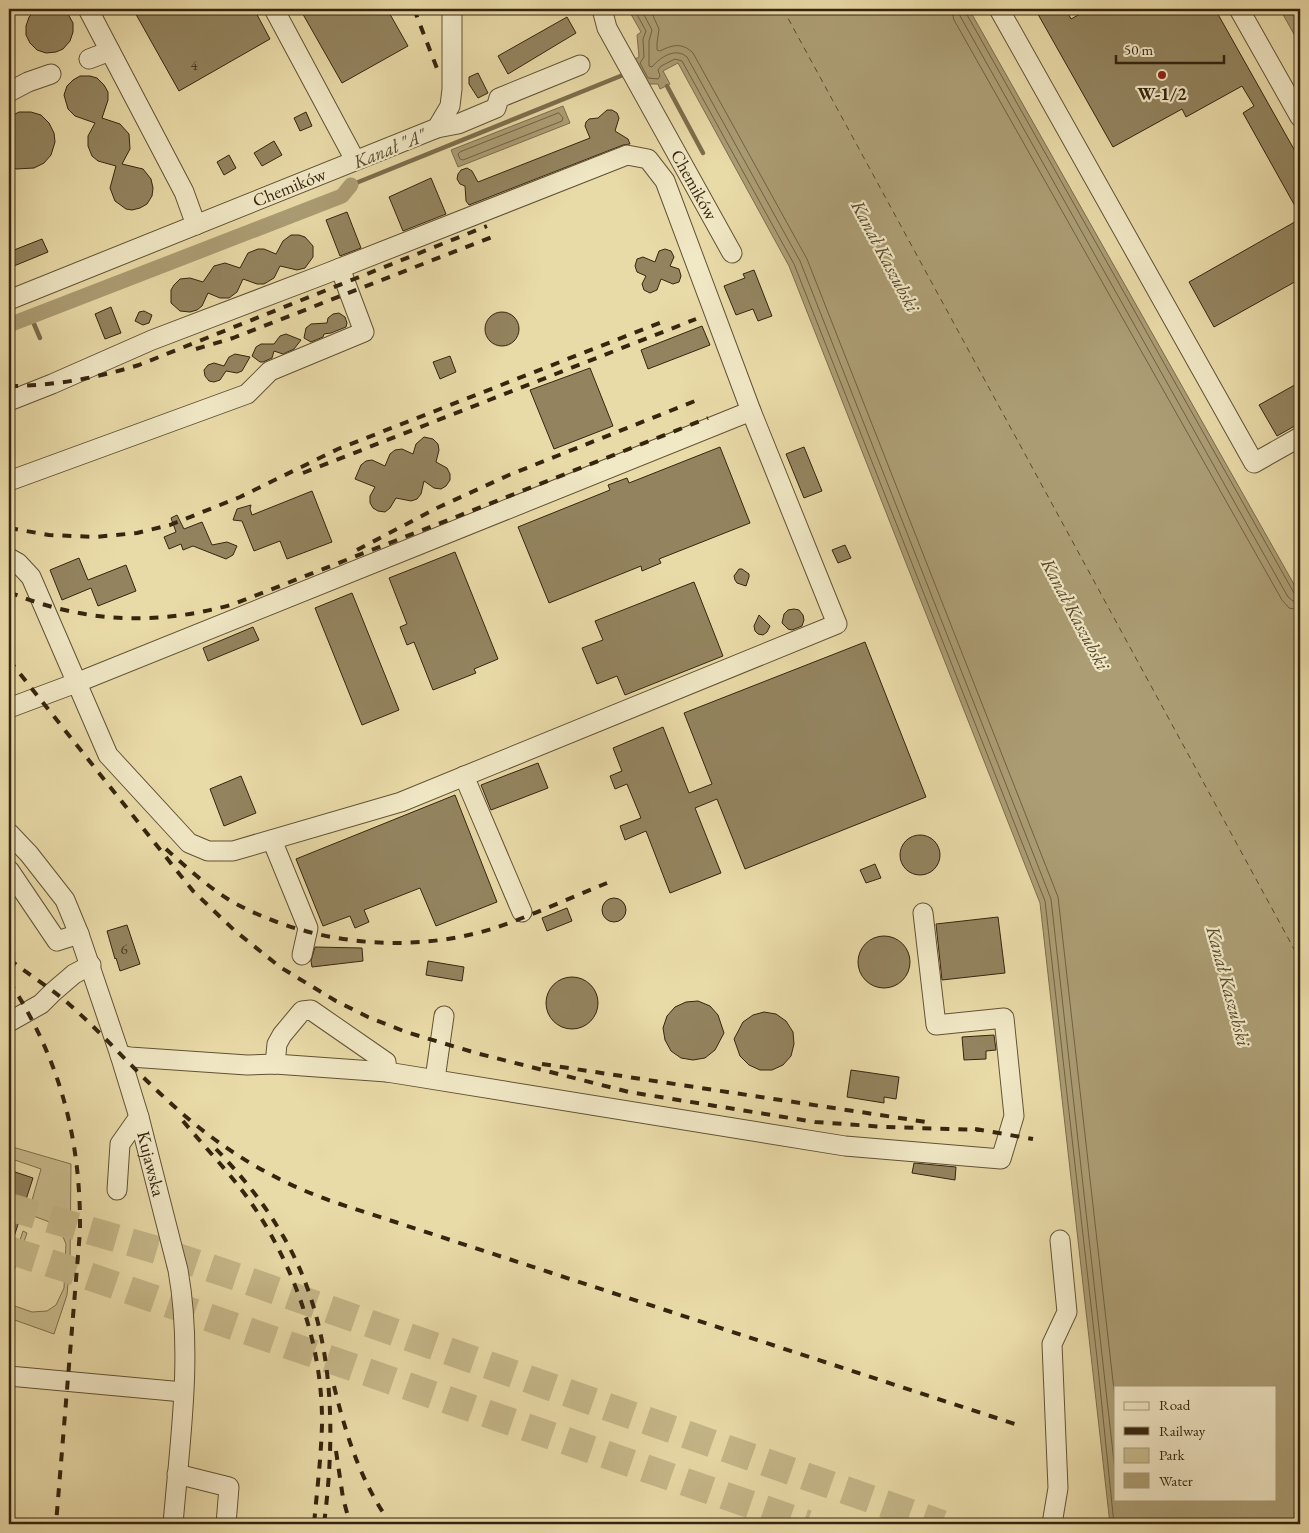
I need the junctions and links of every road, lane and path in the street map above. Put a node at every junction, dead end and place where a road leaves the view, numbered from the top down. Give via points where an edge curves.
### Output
1 (88, 9) edge
2 (274, 9) edge
3 (452, 9) edge
4 (602, 9) edge
5 (999, 9) edge
6 (1239, 9) edge
7 (110, 51) junction
8 (89, 59) dead end
9 (580, 65) dead end
10 (51, 74) dead end
11 (9, 92) edge
12 (1300, 117) edge
13 (436, 128) junction
14 (355, 160) junction
15 (196, 225) junction
16 (732, 253) dead end
17 (340, 268) junction
18 (9, 300) edge
19 (9, 401) edge
20 (751, 411) junction
21 (1300, 438) edge
22 (9, 481) edge
23 (9, 558) edge
24 (76, 682) junction
25 (9, 708) edge
26 (464, 776) junction
27 (9, 833) edge
28 (272, 840) junction
29 (29, 854) junction
30 (9, 870) edge
31 (522, 912) dead end
32 (923, 913) dead end
33 (79, 934) junction
34 (302, 955) dead end
35 (90, 965) junction
36 (444, 1016) dead end
37 (9, 1022) edge
38 (120, 1054) junction
39 (275, 1064) junction
40 (387, 1072) junction
41 (435, 1080) junction
42 (139, 1116) junction
43 (116, 1190) dead end
44 (1060, 1240) dead end
45 (9, 1376) edge
46 (183, 1392) junction
47 (177, 1474) junction
48 (173, 1524) edge
49 (226, 1524) edge
50 (1052, 1524) edge

1 - 7 street
2 - 14 street
3 - 13 street via 450,106
4 - 16 street, Chemików via 607,28 623,59
5 - 21 street via 1254,463
6 - 12 street
7 - 8 street
7 - 15 street via 184,192
9 - 13 street, Chemików via 499,98 496,108 458,124
10 - 11 street
13 - 14 street, Chemików
14 - 15 street, Chemików
15 - 18 street, Chemików
17 - 19 street via 152,340
17 - 20 street via 627,155 648,159 666,181
17 - 22 street via 364,332 270,371 247,394
20 - 24 street
20 - 26 street via 837,624
23 - 24 street via 31,577
24 - 25 street
24 - 28 street via 108,755 189,843 208,851 233,851
26 - 28 street via 401,802
26 - 31 street
27 - 29 street, Kujawska
28 - 34 street via 308,928
29 - 30 street
29 - 33 street, Kujawska via 65,900
30 - 33 street via 57,941
32 - 41 street via 936,1025 1004,1018 1014,1116 1001,1159 845,1146
33 - 35 street, Kujawska
35 - 37 street via 74,974 42,1004
35 - 38 street, Kujawska
36 - 41 street
38 - 39 street via 247,1065
38 - 42 street, Kujawska
39 - 40 street
39 - 40 street via 277,1044 282,1035 302,1012 311,1010 386,1062
40 - 41 street
42 - 43 street via 120,1144
42 - 46 street, Kujawska via 182,1292 186,1368
44 - 50 street via 1068,1312 1052,1344 1058,1488
45 - 46 street
46 - 47 street, Kujawska
47 - 48 street, Kujawska
47 - 49 street via 229,1487

